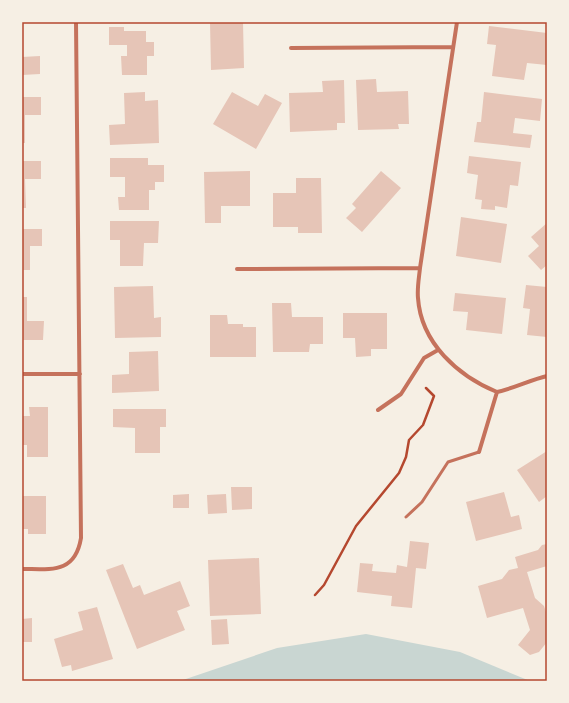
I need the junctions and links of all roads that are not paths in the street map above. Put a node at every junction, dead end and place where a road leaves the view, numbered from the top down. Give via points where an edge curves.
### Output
1 (76, 22) edge
2 (457, 22) edge
3 (453, 47) junction
4 (291, 48) dead end
5 (420, 268) junction
6 (237, 270) dead end
7 (438, 350) junction
8 (22, 374) edge
9 (80, 374) junction
10 (547, 376) edge
11 (497, 392) junction
12 (378, 410) dead end
13 (479, 452) joint
14 (406, 517) dead end
15 (22, 569) edge

1 - 9 street
2 - 3 street
3 - 4 street
3 - 5 street
5 - 6 street
5 - 7 street via 420,310 426,331
7 - 11 street via 478,384
7 - 12 street via 424,358 401,394
8 - 9 street
9 - 15 street via 79,548 71,561 58,569
10 - 11 street
11 - 13 street
13 - 14 lane via 448,462 422,502

